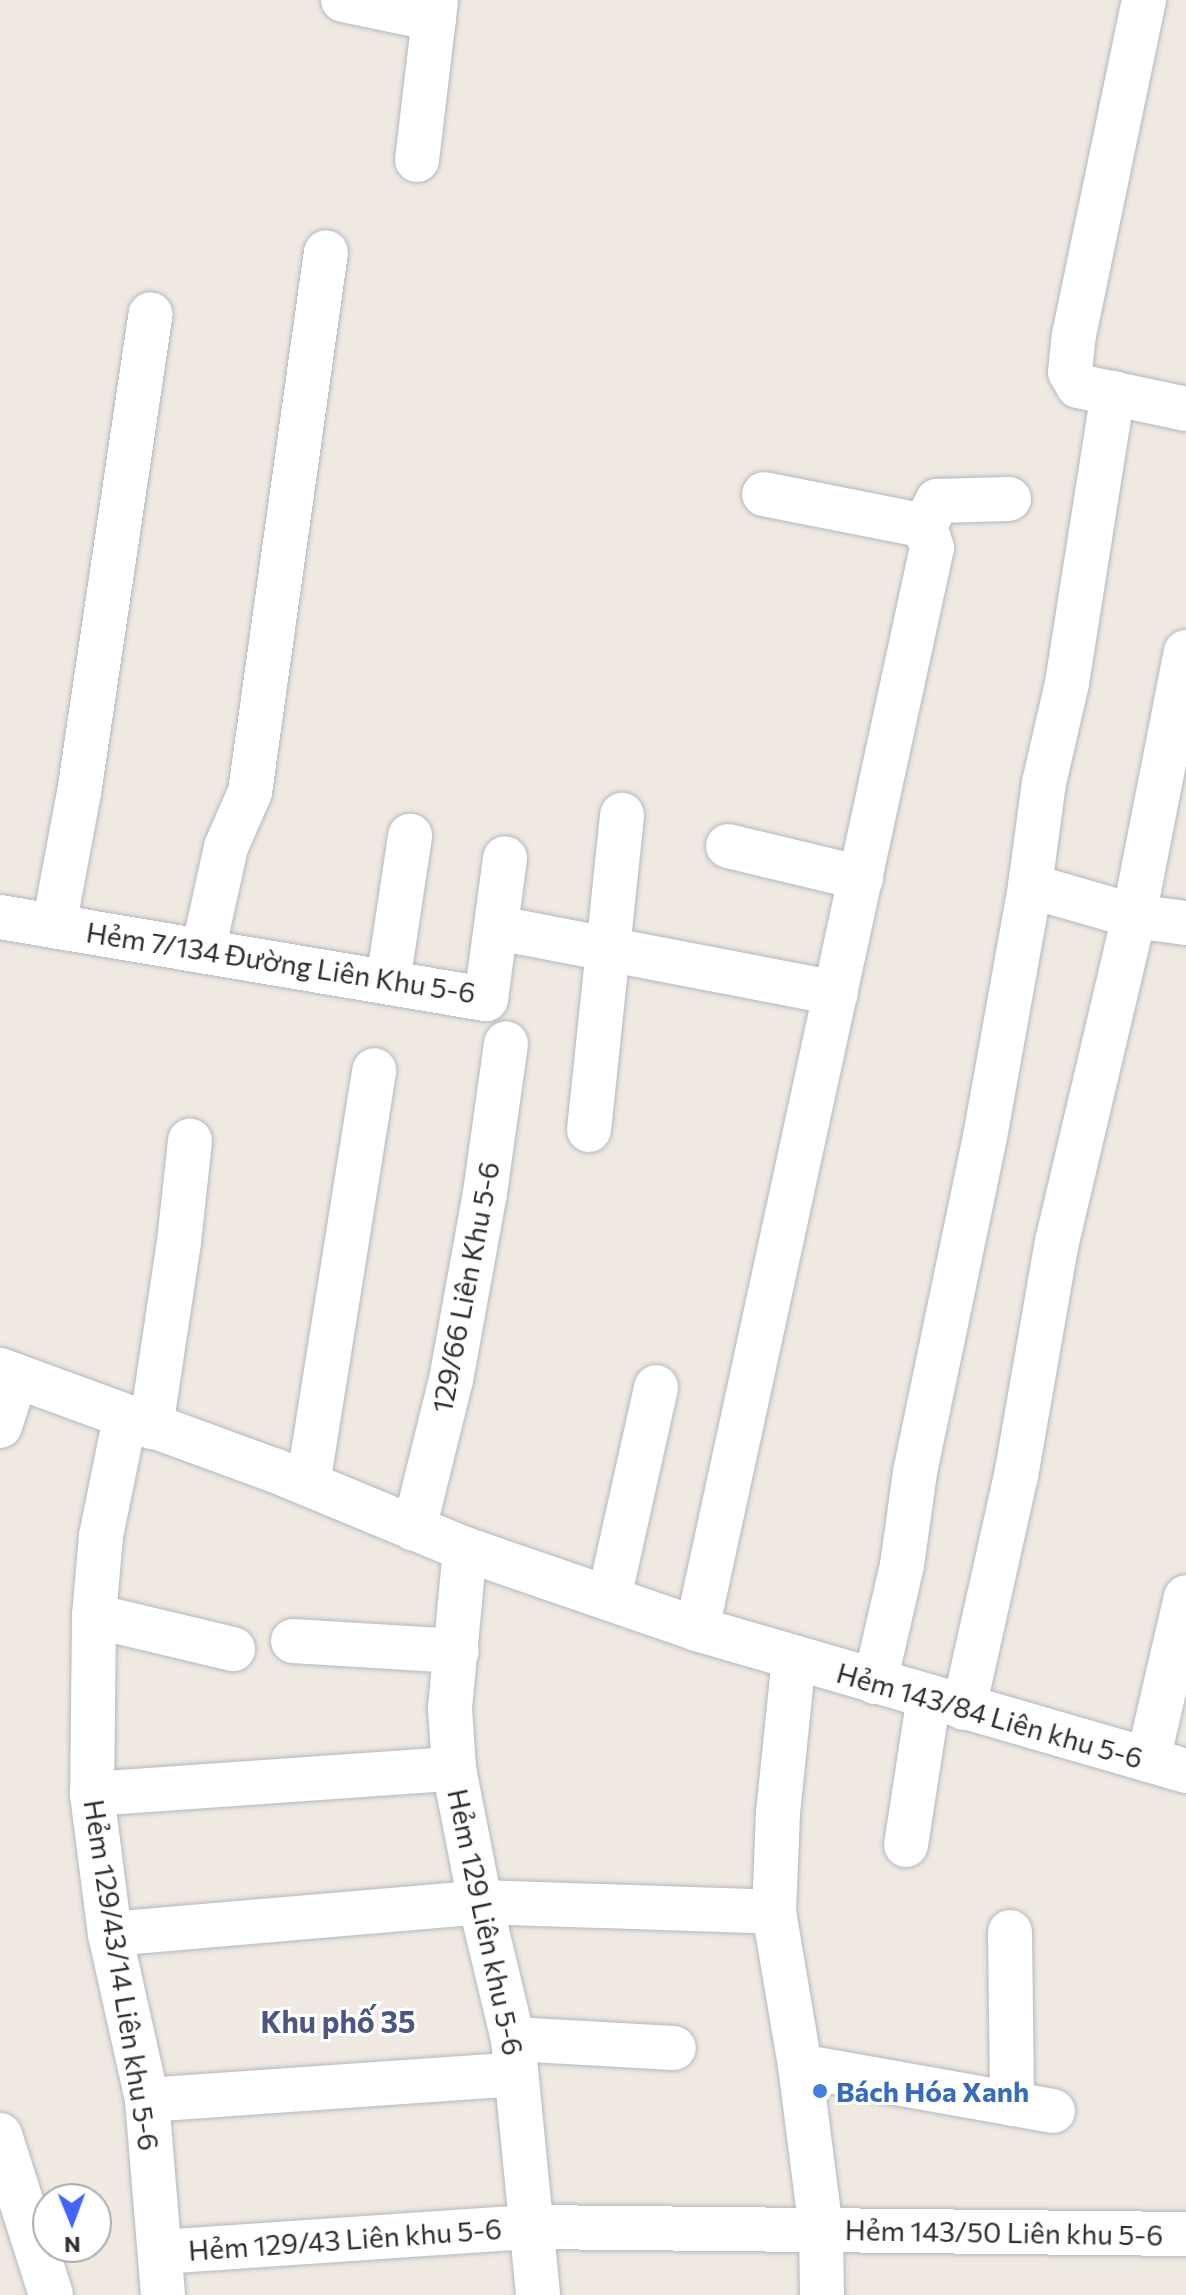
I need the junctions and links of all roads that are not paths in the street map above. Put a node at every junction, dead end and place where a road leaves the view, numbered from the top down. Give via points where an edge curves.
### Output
1 (343, 0) edge
2 (1144, 0) edge
3 (435, 10) edge
4 (417, 160) dead end
5 (326, 252) dead end
6 (151, 314) dead end
7 (1113, 393) junction
8 (1185, 403) edge
9 (764, 494) dead end
10 (1009, 499) dead end
11 (925, 526) junction
12 (1186, 652) edge
13 (622, 815) dead end
14 (410, 836) dead end
15 (728, 846) dead end
16 (505, 858) dead end
17 (861, 878) junction
18 (1030, 886) junction
19 (1134, 916) junction
20 (0, 917) edge
21 (1186, 923) edge
22 (54, 926) junction
23 (498, 928) junction
24 (610, 950) junction
25 (203, 951) junction
26 (388, 982) junction
27 (836, 993) junction
28 (506, 1043) dead end
29 (374, 1070) dead end
30 (589, 1130) dead end
31 (190, 1141) dead end
32 (8, 1373) edge
33 (656, 1387) dead end
34 (138, 1422) junction
35 (0, 1426) edge
36 (308, 1484) junction
37 (414, 1529) junction
38 (465, 1549) junction
39 (1186, 1597) edge
40 (609, 1598) junction
41 (94, 1616) junction
42 (697, 1629) junction
43 (293, 1641) dead end
44 (233, 1649) dead end
45 (457, 1651) junction
46 (794, 1658) junction
47 (875, 1682) junction
48 (946, 1702) junction
49 (1167, 1766) edge
50 (454, 1769) junction
51 (92, 1794) junction
52 (906, 1845) dead end
53 (480, 1902) junction
54 (774, 1912) junction
55 (1010, 1932) dead end
56 (110, 1934) junction
57 (674, 2048) dead end
58 (514, 2057) junction
59 (800, 2066) junction
60 (147, 2100) junction
61 (0, 2135) edge
62 (531, 2227) junction
63 (821, 2231) junction
64 (1186, 2234) edge
65 (160, 2252) junction
66 (51, 2295) edge
67 (163, 2295) edge
68 (538, 2295) edge
69 (822, 2295) edge

1 - 3 street
2 - 7 street via 1070,372 1078,386
3 - 4 street
5 - 25 street via 250,792 226,847
6 - 22 street
7 - 8 street
7 - 18 street
9 - 11 street
10 - 11 street via 937,501
11 - 17 street via 932,548
12 - 19 street
13 - 24 street
14 - 26 street
15 - 17 street
16 - 23 street
17 - 27 street
18 - 19 street
18 - 47 street via 968,1224 915,1472 902,1565
19 - 21 street
19 - 48 street via 1057,1242 1016,1476
20 - 22 street, Hẻm 7/134 Đường Liên Khu 5-6
22 - 25 street, Hẻm 7/134 Đường Liên Khu 5-6
23 - 24 street
23 - 26 street, Hẻm 7/134 Đường Liên Khu 5-6 via 486,999
24 - 27 street
24 - 30 street
25 - 26 street, Hẻm 7/134 Đường Liên Khu 5-6
27 - 42 street
28 - 37 street, 129/66 Liên Khu 5-6 via 451,1380
29 - 36 street
31 - 34 street, Hẻm 129/43/14 Liên khu 5-6
32 - 34 street, Hẻm 143/84 Liên khu 5-6
32 - 35 street
33 - 40 street
34 - 36 street, Hẻm 143/84 Liên khu 5-6
34 - 41 street, Hẻm 129/43/14 Liên khu 5-6 via 101,1536
36 - 37 street, Hẻm 143/84 Liên khu 5-6
37 - 38 street, Hẻm 143/84 Liên khu 5-6
38 - 40 street, Hẻm 143/84 Liên khu 5-6
38 - 45 street, Hẻm 129 Liên khu 5-6
39 - 49 street
40 - 42 street, Hẻm 143/84 Liên khu 5-6
41 - 44 street
41 - 51 street, Hẻm 129/43/14 Liên khu 5-6
42 - 46 street, Hẻm 143/84 Liên khu 5-6
43 - 45 street
45 - 50 street, Hẻm 129 Liên khu 5-6 via 450,1708
46 - 47 street, Hẻm 143/84 Liên khu 5-6
46 - 54 street
47 - 48 street, Hẻm 143/84 Liên khu 5-6
48 - 49 street, Hẻm 143/84 Liên khu 5-6
48 - 52 street
50 - 51 street
50 - 53 street, Hẻm 129 Liên khu 5-6
51 - 56 street, Hẻm 129/43/14 Liên khu 5-6
53 - 54 street
53 - 56 street
53 - 58 street, Hẻm 129 Liên khu 5-6
54 - 59 street
55 - 59 street via 1032,2108
56 - 60 street, Hẻm 129/43/14 Liên khu 5-6
57 - 58 street
58 - 60 street
58 - 62 street, Hẻm 129 Liên khu 5-6
59 - 63 street
60 - 65 street, Hẻm 129/43/14 Liên khu 5-6
61 - 66 street
62 - 63 street, Hẻm 129/43 Liên khu 5-6
62 - 65 street, Hẻm 129/43 Liên khu 5-6
62 - 68 street, Hẻm 129 Liên khu 5-6
63 - 64 street, Hẻm 143/50 Liên khu 5-6
63 - 69 street
65 - 67 street, Hẻm 129/43/14 Liên khu 5-6

